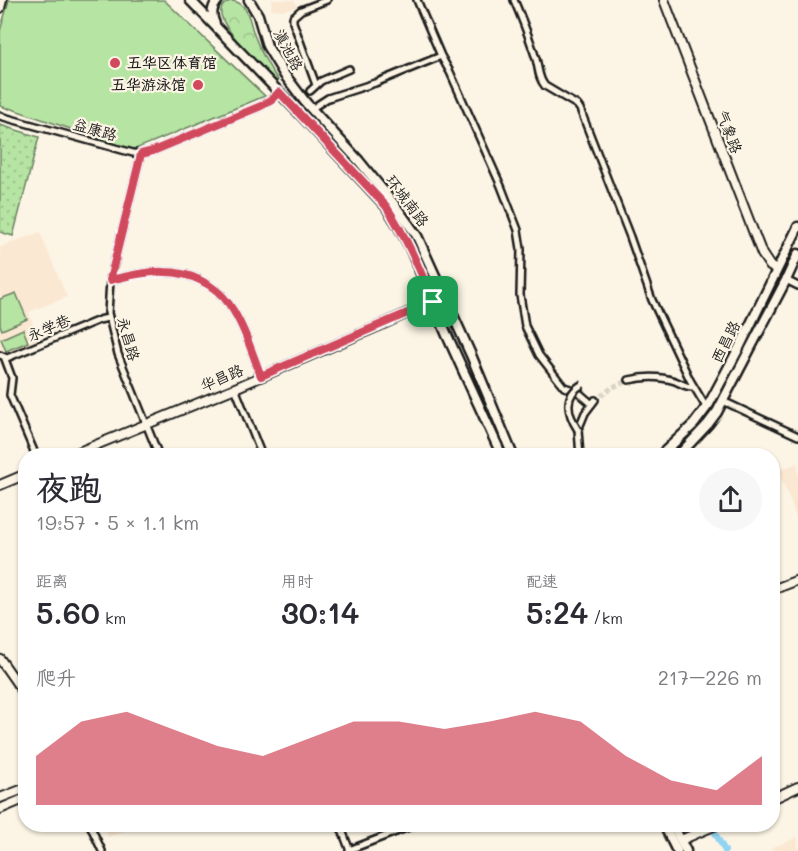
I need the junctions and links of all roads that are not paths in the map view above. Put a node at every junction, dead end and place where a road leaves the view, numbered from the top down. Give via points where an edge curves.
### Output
1 (2, 0) edge
2 (190, 0) edge
3 (216, 0) edge
4 (249, 0) edge
5 (259, 0) edge
6 (327, 0) edge
7 (417, 0) edge
8 (514, 0) edge
9 (664, 0) edge
10 (0, 8) edge
11 (261, 27) junction
12 (220, 31) junction
13 (441, 56) junction
14 (349, 69) dead end
15 (316, 85) junction
16 (310, 91) dead end
17 (279, 92) junction
18 (311, 109) junction
19 (0, 116) edge
20 (302, 116) joint
21 (141, 154) junction
22 (798, 227) edge
23 (798, 254) edge
24 (776, 270) junction
25 (786, 279) junction
26 (110, 280) junction
27 (798, 286) edge
28 (447, 295) junction
29 (433, 302) junction
30 (108, 318) junction
31 (3, 357) edge
32 (261, 376) junction
33 (629, 380) tunnel mouth
34 (583, 384) dead end
35 (694, 387) junction
36 (235, 388) junction
37 (723, 401) junction
38 (706, 407) junction
39 (146, 424) junction
40 (578, 430) junction
41 (798, 436) edge
42 (33, 448) edge
43 (88, 448) edge
44 (156, 448) edge
45 (259, 448) edge
46 (497, 448) edge
47 (510, 448) edge
48 (579, 448) edge
49 (668, 448) edge
50 (686, 448) edge
51 (18, 477) edge
52 (0, 485) edge
53 (798, 580) edge
54 (780, 587) edge
55 (0, 659) edge
56 (18, 686) edge
57 (798, 787) edge
58 (18, 791) edge
59 (780, 795) edge
60 (0, 798) edge
61 (18, 801) edge
62 (0, 809) edge
63 (93, 832) edge
64 (343, 832) edge
65 (396, 832) edge
66 (668, 832) edge
67 (677, 832) edge
68 (700, 832) edge
69 (681, 840) junction
70 (349, 850) edge
71 (102, 851) edge
72 (677, 851) edge
73 (686, 851) edge

1 - 10 street
2 - 12 main road, 滇池路
3 - 12 main road, 滇池路 via 212,13
4 - 11 main road, 滇池路
5 - 11 main road
6 - 15 street via 293,17
7 - 13 street
8 - 35 street via 541,82 580,109 649,291
9 - 24 street, 气象路 via 762,254
11 - 18 main road, 滇池路 via 280,69
12 - 17 main road, 滇池路
13 - 18 street via 328,98
13 - 40 street via 518,230 525,326 539,355 564,387 593,402
14 - 15 street
15 - 16 street
17 - 20 main road, 滇池路
17 - 21 street via 261,106
18 - 28 main road, 环城南路 via 408,221
19 - 21 street, 益康路
20 - 29 main road, 环城南路 via 386,206 409,245
21 - 26 street, 永昌路
22 - 24 main road, 西昌路
23 - 25 main road, 西昌路
24 - 38 main road, 西昌路
25 - 27 street
25 - 37 main road, 西昌路
26 - 30 street, 永昌路
26 - 32 street via 165,272 206,283 229,304
28 - 29 street, 华昌路
28 - 47 main road, 环城南路
29 - 32 street, 华昌路
29 - 46 main road, 环城南路
30 - 31 street, 永学巷
30 - 39 street, 永昌路
31 - 42 street via 12,378 10,395
32 - 36 street, 华昌路
33 - 35 street via 655,377
34 - 40 street, bridge via 569,400
35 - 38 street
36 - 39 street, 华昌路
36 - 45 street
37 - 41 street
37 - 50 main road, 西昌路
38 - 49 main road, 西昌路
39 - 43 street, 华昌路
39 - 44 street, 永昌路
40 - 48 street
51 - 52 street
53 - 54 street
55 - 56 street
57 - 59 street
58 - 60 street
61 - 62 street
63 - 71 street
64 - 70 street
65 - 70 street
66 - 72 main road
67 - 69 main road
68 - 69 street
69 - 73 main road

